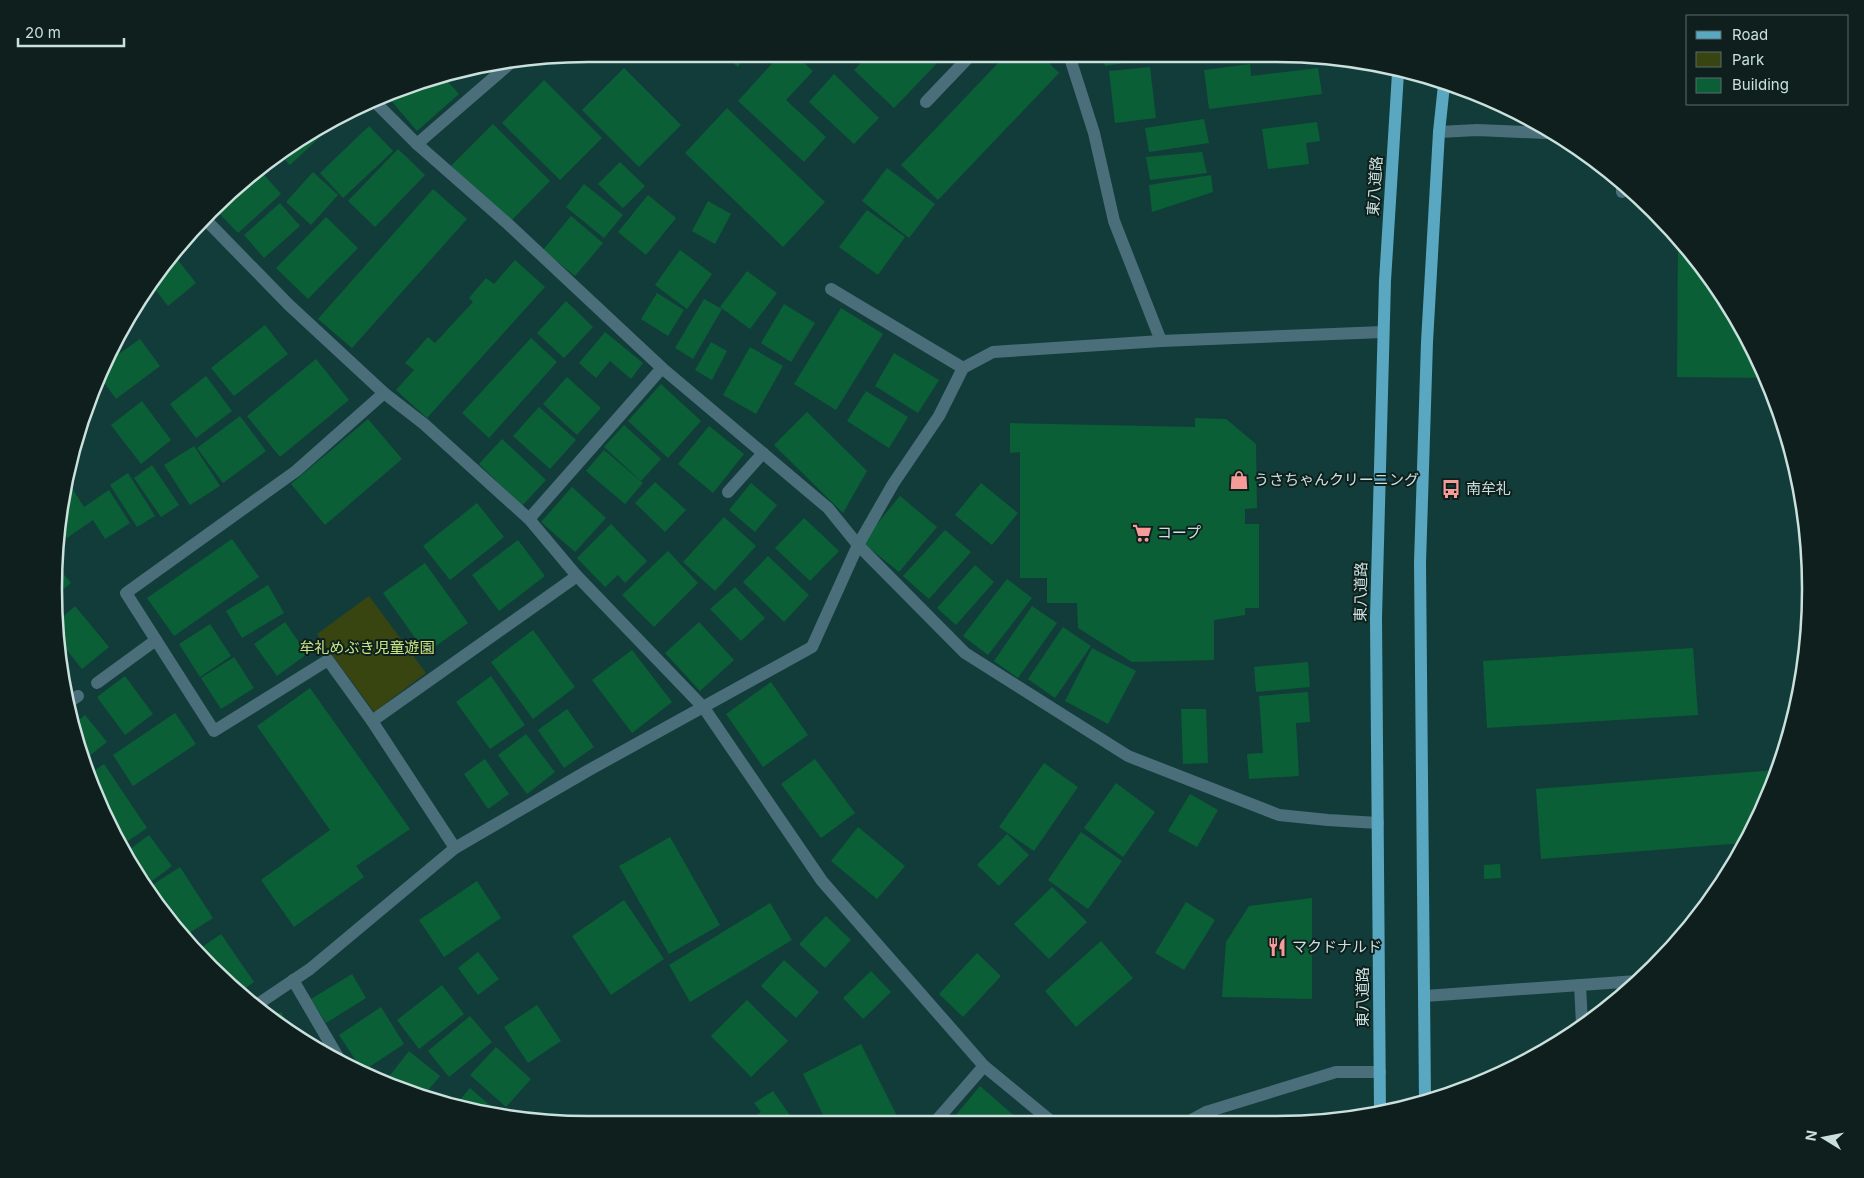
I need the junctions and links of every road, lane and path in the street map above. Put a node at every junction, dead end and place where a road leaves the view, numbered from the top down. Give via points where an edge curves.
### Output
1 (964, 62) edge
2 (1071, 62) edge
3 (502, 70) edge
4 (1398, 77) edge
5 (1443, 90) edge
6 (926, 102) dead end
7 (380, 107) edge
8 (1439, 132) junction
9 (1536, 132) edge
10 (417, 144) junction
11 (211, 224) edge
12 (831, 289) dead end
13 (1383, 332) junction
14 (1161, 341) junction
15 (662, 368) junction
16 (963, 368) junction
17 (384, 393) junction
18 (763, 453) junction
19 (728, 492) dead end
20 (529, 519) junction
21 (858, 545) junction
22 (577, 576) junction
23 (156, 640) junction
24 (97, 683) dead end
25 (704, 708) junction
26 (372, 721) junction
27 (1378, 823) junction
28 (455, 848) junction
29 (293, 980) junction
30 (1625, 982) edge
31 (1580, 986) junction
32 (1425, 996) junction
33 (262, 1002) edge
34 (1582, 1017) edge
35 (334, 1049) edge
36 (984, 1066) junction
37 (1380, 1072) junction
38 (1425, 1094) edge
39 (1380, 1105) edge
40 (941, 1116) edge
41 (1045, 1116) edge
42 (1198, 1116) edge

1 - 6 street
2 - 14 street via 1094,134 1114,221
3 - 10 street
4 - 13 main road, 東八道路
5 - 8 main road
7 - 10 street
8 - 9 street
8 - 32 main road via 1427,342 1420,563
10 - 15 street
11 - 17 street via 289,305
12 - 16 street
13 - 14 street
13 - 27 main road, 東八道路 via 1376,618
14 - 16 street via 993,352
15 - 18 street
15 - 20 street
16 - 21 street via 939,416 893,484
17 - 20 street via 424,424
17 - 23 street via 296,471 126,593
18 - 19 street
18 - 21 street via 828,508
20 - 22 street
21 - 25 street via 812,647
21 - 27 street via 965,653 1128,756 1279,815
22 - 25 street
22 - 26 street
23 - 24 street
23 - 26 street via 214,731 328,660
25 - 28 street
25 - 36 street via 822,881
26 - 28 street
27 - 37 main road, 東八道路
28 - 29 street
29 - 33 street
29 - 35 street
30 - 31 street
31 - 32 street
31 - 34 street
32 - 38 main road
36 - 40 street
36 - 41 street
37 - 39 main road, 東八道路
37 - 42 street via 1336,1072

